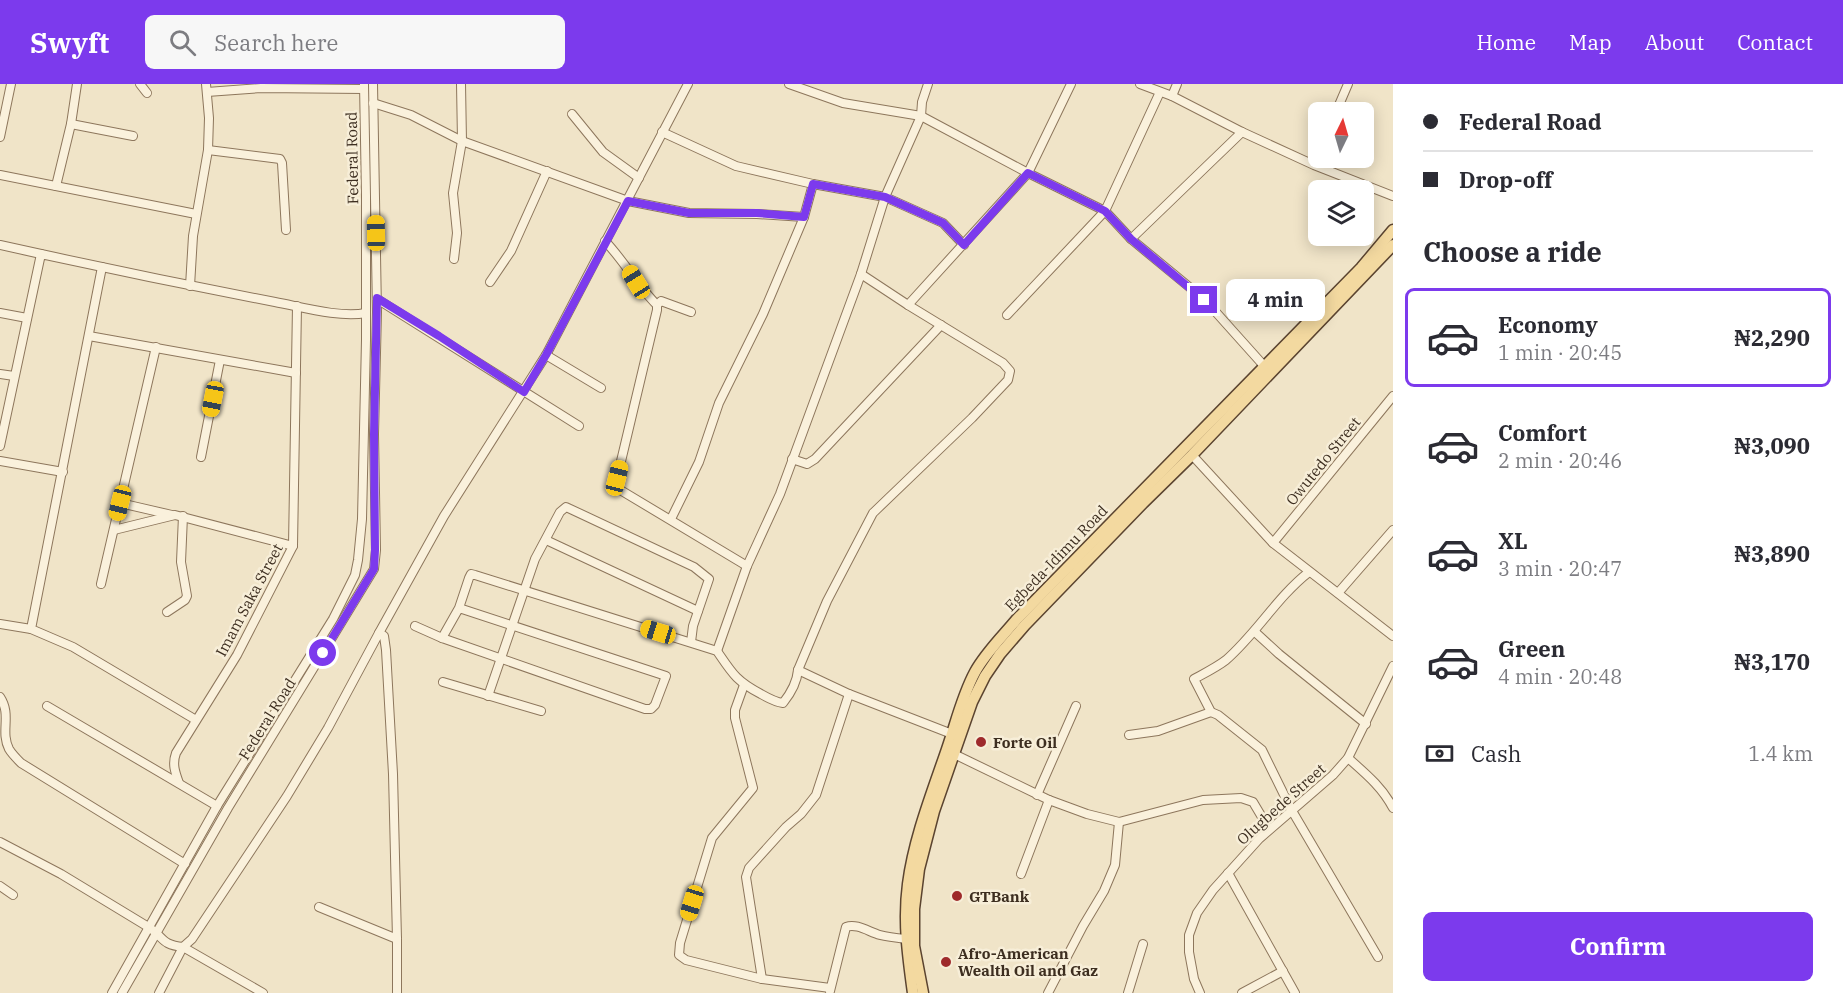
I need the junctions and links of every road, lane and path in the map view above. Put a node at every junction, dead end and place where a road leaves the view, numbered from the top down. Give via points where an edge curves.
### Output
1 (11, 84) edge
2 (77, 84) edge
3 (140, 84) edge
4 (373, 84) edge
5 (461, 84) edge
6 (688, 84) edge
7 (789, 84) edge
8 (928, 84) edge
9 (1071, 84) edge
10 (1140, 84) edge
11 (1177, 84) edge
12 (1337, 84) edge
13 (261, 86) edge
14 (364, 86) edge
15 (1347, 86) edge
16 (206, 88) edge
17 (1160, 92) junction
18 (4, 93) edge
19 (147, 93) dead end
20 (1172, 96) junction
21 (1340, 102) edge
22 (373, 103) junction
23 (572, 114) dead end
24 (921, 116) junction
25 (70, 124) junction
26 (662, 132) junction
27 (1242, 132) junction
28 (133, 136) dead end
29 (0, 137) edge
30 (462, 141) junction
31 (208, 150) junction
32 (1308, 162) edge
33 (1322, 168) edge
34 (547, 171) junction
35 (1028, 173) junction
36 (0, 175) edge
37 (639, 178) junction
38 (813, 184) junction
39 (56, 186) junction
40 (1393, 196) edge
41 (885, 197) junction
42 (628, 201) junction
43 (1105, 211) junction
44 (196, 214) junction
45 (804, 217) junction
46 (286, 230) dead end
47 (1393, 230) edge
48 (1131, 239) junction
49 (605, 241) junction
50 (0, 245) edge
51 (964, 245) junction
52 (1393, 245) edge
53 (41, 254) junction
54 (454, 260) dead end
55 (102, 267) junction
56 (861, 274) junction
57 (490, 282) dead end
58 (190, 286) junction
59 (377, 298) junction
60 (657, 305) junction
61 (908, 305) junction
62 (297, 306) junction
63 (691, 312) dead end
64 (0, 313) edge
65 (366, 313) junction
66 (1007, 315) dead end
67 (27, 318) junction
68 (941, 325) junction
69 (89, 336) junction
70 (156, 347) junction
71 (546, 355) junction
72 (220, 360) junction
73 (1266, 367) junction
74 (296, 373) junction
75 (0, 374) edge
76 (14, 376) junction
77 (601, 388) dead end
78 (524, 392) junction
79 (1393, 396) edge
80 (579, 426) dead end
81 (0, 446) edge
82 (1192, 455) junction
83 (201, 457) dead end
84 (792, 459) junction
85 (0, 461) edge
86 (362, 462) junction
87 (375, 462) junction
88 (63, 472) junction
89 (120, 503) junction
90 (179, 516) junction
91 (671, 519) junction
92 (114, 530) junction
93 (1393, 530) edge
94 (546, 540) junction
95 (1273, 543) junction
96 (293, 546) junction
97 (747, 566) junction
98 (1309, 572) junction
99 (101, 584) dead end
100 (525, 591) junction
101 (1338, 593) junction
102 (459, 608) junction
103 (698, 611) junction
104 (167, 612) dead end
105 (0, 624) edge
106 (513, 625) junction
107 (415, 626) dead end
108 (32, 629) junction
109 (1255, 632) junction
110 (380, 633) junction
111 (1393, 636) edge
112 (442, 638) junction
113 (691, 642) junction
114 (717, 651) junction
115 (500, 659) junction
116 (1393, 666) edge
117 (798, 670) junction
118 (443, 682) dead end
119 (744, 685) junction
120 (849, 694) junction
121 (488, 696) junction
122 (0, 698) edge
123 (47, 706) dead end
124 (1076, 706) dead end
125 (541, 711) dead end
126 (1211, 712) junction
127 (196, 720) junction
128 (1366, 723) junction
129 (952, 734) junction
130 (1129, 735) dead end
131 (954, 754) junction
132 (1348, 758) junction
133 (179, 783) junction
134 (1037, 795) junction
135 (1049, 800) junction
136 (217, 806) junction
137 (1393, 808) edge
138 (1291, 809) junction
139 (1119, 822) junction
140 (1269, 829) junction
141 (0, 842) edge
142 (185, 864) junction
143 (1228, 873) junction
144 (1021, 874) dead end
145 (0, 885) edge
146 (13, 895) dead end
147 (319, 907) dead end
148 (153, 930) junction
149 (397, 939) junction
150 (906, 939) junction
151 (1143, 944) dead end
152 (183, 947) junction
153 (1378, 957) dead end
154 (1283, 971) junction
155 (762, 979) junction
156 (830, 991) edge
157 (112, 993) edge
158 (123, 993) edge
159 (159, 993) edge
160 (263, 993) edge
161 (397, 993) edge
162 (913, 993) edge
163 (923, 993) edge
164 (1048, 993) edge
165 (1128, 993) edge
166 (1200, 993) edge
167 (1242, 993) edge
168 (1295, 993) edge

1 - 18 street
2 - 25 street
3 - 19 street
4 - 22 street, Federal Road
5 - 30 street
6 - 26 street
7 - 24 street via 843,103
8 - 24 street
9 - 35 street
10 - 17 street
11 - 20 street
12 - 15 street
13 - 14 street
13 - 16 street
14 - 65 street, Federal Road
15 - 21 street
16 - 31 street
17 - 20 street
17 - 43 street
18 - 29 street
20 - 27 street
22 - 30 street via 411,115
22 - 59 street, Federal Road
23 - 37 street via 603,152
24 - 35 street
24 - 41 street
25 - 28 street
25 - 39 street
26 - 37 street
26 - 38 street via 736,165
27 - 32 street
27 - 48 street
30 - 34 street
30 - 54 street via 453,193 457,233
31 - 44 street
31 - 46 street via 280,159
33 - 40 street
34 - 42 street
34 - 57 street via 512,251
35 - 43 street
35 - 51 street
36 - 39 street
37 - 42 street
38 - 41 street
38 - 45 street
39 - 44 street
41 - 51 street via 943,223
41 - 56 street
42 - 45 street via 689,213
42 - 49 street
43 - 48 street
43 - 66 street
44 - 58 street
45 - 91 street
47 - 73 main road, Egbeda-Idimu Road
48 - 73 street via 1204,300
49 - 60 street
49 - 71 street
50 - 53 street
51 - 61 street
52 - 82 main road, Egbeda-Idimu Road
53 - 55 street
53 - 67 street
55 - 58 street
55 - 69 street
56 - 61 street
56 - 84 street
58 - 62 street
59 - 78 street
59 - 87 street, Federal Road
60 - 63 street via 668,302
60 - 91 street via 617,488
61 - 68 street
62 - 65 street
62 - 74 street, Imam Saka Street
64 - 67 street
65 - 86 street, Federal Road
67 - 76 street
68 - 84 street via 815,459 807,464
68 - 117 street via 1003,363 1010,371 1008,380 873,513 827,601
69 - 70 street
69 - 88 street
70 - 72 street
70 - 89 street
71 - 77 street
71 - 78 street
72 - 74 street
72 - 83 street
73 - 129 main road, Egbeda-Idimu Road via 995,644 976,670
74 - 96 street, Imam Saka Street
75 - 76 street
76 - 81 street
78 - 80 street
78 - 110 street via 444,516
79 - 95 street, Owutedo Street
82 - 95 street
82 - 131 main road, Egbeda-Idimu Road via 1000,654 972,702
84 - 97 street
85 - 88 street
86 - 87 street
86 - 136 street, Federal Road via 362,519 355,575 333,619
87 - 148 street, Federal Road via 374,569
88 - 108 street
89 - 90 street
89 - 92 street
90 - 92 street
90 - 96 street
90 - 104 street via 187,596
91 - 97 street
92 - 99 street
93 - 101 street
94 - 100 street
94 - 103 street
94 - 103 street via 560,512 566,507 574,510 710,579
95 - 98 street
96 - 127 street, Imam Saka Street via 237,656
97 - 114 street
98 - 101 street
98 - 109 street
100 - 102 street via 471,574
100 - 106 street
100 - 113 street
101 - 111 street
102 - 106 street
102 - 112 street
103 - 113 street
105 - 108 street
106 - 115 street
106 - 115 street via 666,676 655,705 645,709
107 - 112 street
108 - 127 street via 73,647
109 - 126 street via 1225,661 1194,679
109 - 128 street
110 - 149 street via 384,636 387,663
110 - 152 street via 287,796
112 - 115 street
113 - 114 street
114 - 119 street
115 - 121 street
116 - 128 street, Olugbede Street
117 - 119 street via 797,680 783,703
117 - 120 street
118 - 121 street
119 - 155 street via 735,718 753,788 712,838 679,955
120 - 129 street
120 - 155 street via 816,795 749,868 746,878
121 - 125 street
122 - 142 street via 6,706 6,741 21,763
123 - 133 street
124 - 134 street
126 - 130 street via 1158,731
126 - 138 street via 1262,750
127 - 133 street, Imam Saka Street via 176,753 174,772
128 - 132 street, Olugbede Street
129 - 150 main road, Egbeda-Idimu Road via 913,855 907,886
131 - 134 street
131 - 163 main road, Egbeda-Idimu Road via 919,869 914,946
132 - 137 street via 1376,782
132 - 138 street, Olugbede Street
133 - 136 street
134 - 135 street
135 - 139 street
135 - 144 street
136 - 142 street, Federal Road
138 - 140 street, Olugbede Street
138 - 153 street
139 - 140 street via 1203,800 1241,798 1253,801
139 - 164 street via 1115,865
140 - 143 street, Olugbede Street
141 - 148 street
142 - 148 street, Federal Road
143 - 154 street
143 - 166 street, Olugbede Street via 1197,913 1189,935 1194,979
145 - 146 street
147 - 149 street
148 - 152 street via 164,941
148 - 157 street, Federal Road
148 - 158 street, Federal Road
149 - 161 street
150 - 156 street via 846,927
150 - 162 main road, Egbeda-Idimu Road
151 - 165 street
152 - 159 street
152 - 160 street
154 - 167 street
154 - 168 street
155 - 156 street

